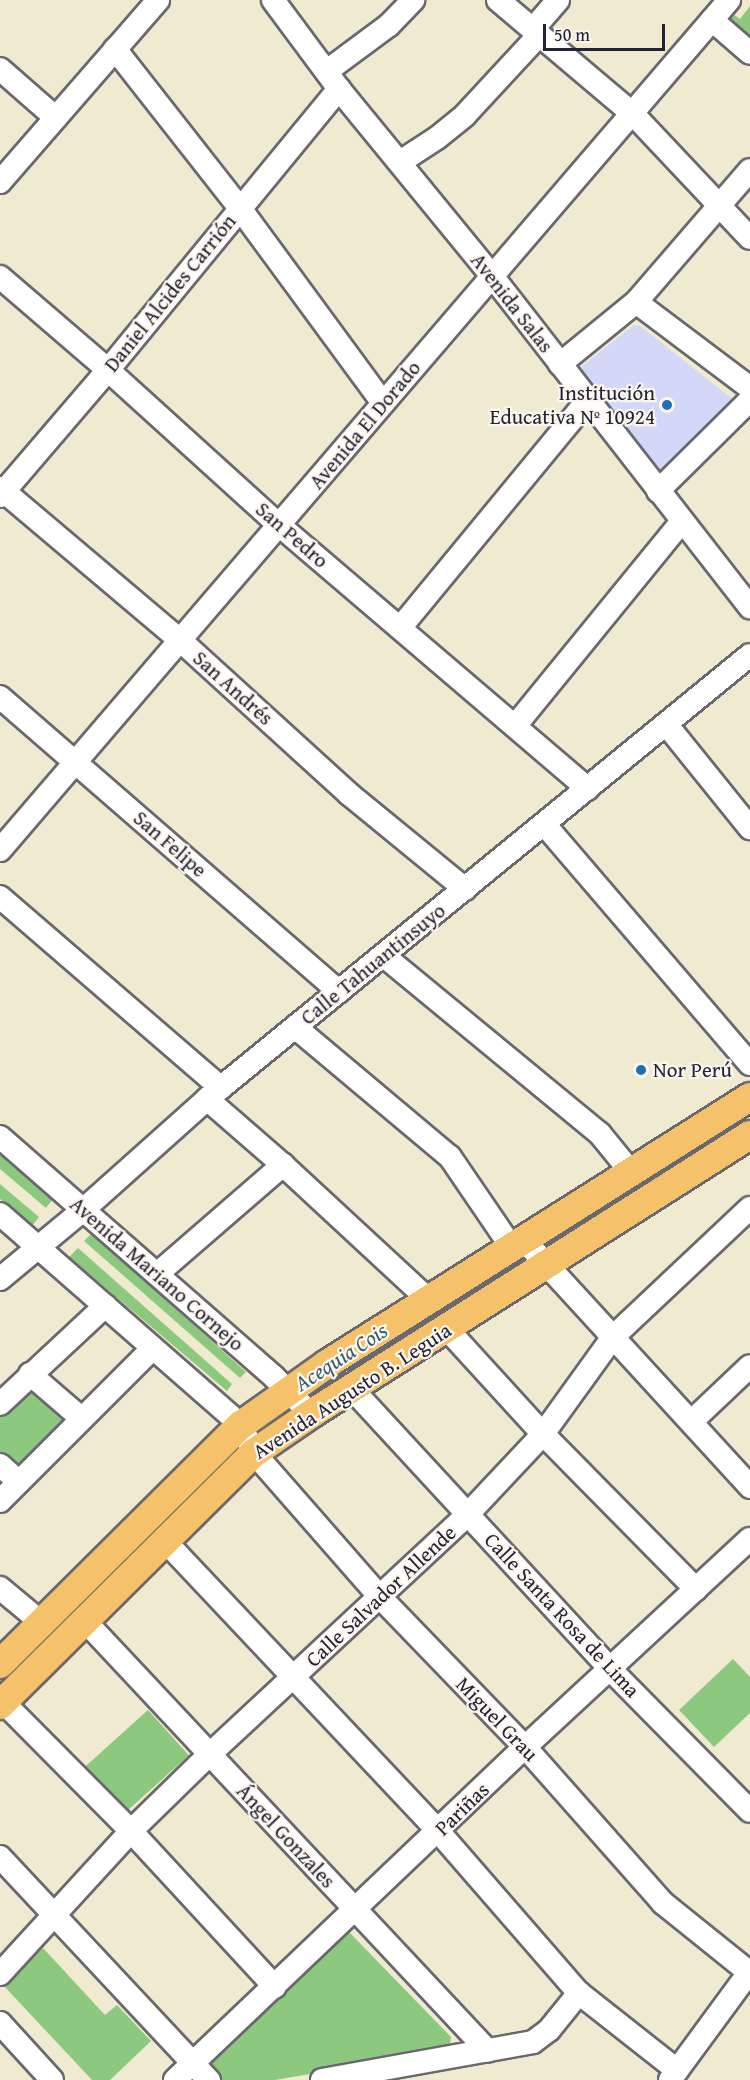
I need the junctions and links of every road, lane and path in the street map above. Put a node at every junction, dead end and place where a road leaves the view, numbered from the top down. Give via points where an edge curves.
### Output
1 (273, 0) edge
2 (413, 0) edge
3 (498, 0) edge
4 (558, 0) edge
5 (729, 0) edge
6 (155, 1) edge
7 (712, 20) junction
8 (536, 32) junction
9 (116, 49) junction
10 (750, 53) edge
11 (0, 69) edge
12 (333, 80) junction
13 (633, 114) junction
14 (56, 118) junction
15 (400, 162) junction
16 (750, 170) edge
17 (0, 182) edge
18 (721, 205) junction
19 (239, 207) junction
20 (750, 238) edge
21 (492, 276) junction
22 (0, 277) edge
23 (636, 302) junction
24 (560, 364) junction
25 (108, 370) junction
26 (750, 388) edge
27 (588, 400) junction
28 (750, 400) edge
29 (383, 403) junction
30 (658, 491) junction
31 (1, 492) edge
32 (682, 521) junction
33 (279, 525) junction
34 (750, 608) edge
35 (400, 628) junction
36 (180, 640) junction
37 (750, 656) edge
38 (0, 697) edge
39 (666, 724) junction
40 (515, 726) junction
41 (76, 762) junction
42 (588, 789) junction
43 (544, 824) junction
44 (750, 828) edge
45 (0, 850) edge
46 (465, 889) junction
47 (0, 897) edge
48 (384, 956) junction
49 (339, 992) junction
50 (296, 1027) junction
51 (750, 1064) edge
52 (214, 1094) junction
53 (750, 1096) edge
54 (750, 1135) edge
55 (0, 1137) edge
56 (284, 1165) junction
57 (631, 1172) junction
58 (750, 1208) edge
59 (83, 1210) junction
60 (0, 1214) edge
61 (520, 1243) junction
62 (38, 1247) junction
63 (546, 1265) junction
64 (158, 1274) junction
65 (0, 1279) edge
66 (429, 1300) junction
67 (105, 1305) junction
68 (447, 1329) junction
69 (613, 1338) junction
70 (153, 1348) junction
71 (750, 1366) edge
72 (30, 1374) junction
73 (352, 1389) junction
74 (289, 1391) junction
75 (0, 1404) edge
76 (311, 1413) junction
77 (81, 1418) junction
78 (691, 1422) junction
79 (241, 1426) junction
80 (543, 1434) junction
81 (253, 1453) junction
82 (0, 1465) edge
83 (19, 1482) junction
84 (750, 1487) edge
85 (0, 1501) edge
86 (468, 1514) junction
87 (750, 1539) edge
88 (165, 1541) junction
89 (0, 1588) edge
90 (696, 1589) junction
91 (381, 1598) junction
92 (85, 1621) junction
93 (42, 1622) junction
94 (0, 1664) edge
95 (610, 1669) junction
96 (292, 1678) junction
97 (1, 1703) edge
98 (525, 1747) junction
99 (210, 1754) junction
100 (750, 1811) edge
101 (131, 1832) junction
102 (438, 1832) junction
103 (0, 1857) edge
104 (355, 1911) junction
105 (54, 1914) junction
106 (750, 1972) edge
107 (0, 1974) edge
108 (275, 1987) junction
109 (579, 1993) junction
110 (0, 2023) edge
111 (488, 2051) junction
112 (193, 2063) junction
113 (674, 2075) edge
114 (374, 2076) edge
115 (52, 2080) edge
116 (175, 2080) edge
117 (209, 2080) edge
118 (322, 2080) edge

1 - 12 street, Avenida Salas
2 - 12 street, Daniel Alcides Carrión
3 - 8 street
4 - 8 street
5 - 7 street, Avenida El Dorado
6 - 9 street
7 - 10 street
7 - 13 street, Avenida El Dorado
8 - 13 street
8 - 15 street via 465,115
9 - 14 street
9 - 19 street
11 - 14 street
12 - 15 street, Avenida Salas
12 - 19 street, Daniel Alcides Carrión
13 - 18 street
13 - 21 street, Avenida El Dorado
14 - 17 street
15 - 21 street, Avenida Salas
16 - 18 street
18 - 20 street
18 - 23 street
19 - 25 street, Daniel Alcides Carrión
19 - 29 street
21 - 24 street, Avenida Salas
21 - 29 street, Avenida El Dorado
22 - 25 street, San Pedro
23 - 24 street
23 - 26 street
24 - 27 street, Avenida Salas
25 - 31 street, Daniel Alcides Carrión
25 - 33 street, San Pedro
27 - 30 street, Avenida Salas
27 - 35 street
28 - 30 street
29 - 33 street, Avenida El Dorado
30 - 32 street, Avenida Salas
31 - 36 street, San Andrés
32 - 34 street, Avenida Salas
32 - 40 street
33 - 35 street, San Pedro
33 - 36 street, Avenida El Dorado
35 - 40 street, San Pedro
36 - 41 street, Avenida El Dorado
36 - 46 street, San Andrés via 349,794
37 - 39 street, Calle Tahuantinsuyo
38 - 41 street, San Felipe
39 - 42 street, Calle Tahuantinsuyo
39 - 44 street
40 - 42 street, San Pedro
41 - 45 street, Avenida El Dorado
41 - 49 street, San Felipe
42 - 43 street, Calle Tahuantinsuyo
43 - 46 street, Calle Tahuantinsuyo
43 - 51 street
46 - 48 street, Calle Tahuantinsuyo
47 - 52 street
48 - 49 street, Calle Tahuantinsuyo
48 - 57 street via 600,1134
49 - 50 street, Calle Tahuantinsuyo
50 - 52 street, Calle Tahuantinsuyo
50 - 61 street via 450,1157
52 - 56 street
52 - 59 street, Calle Tahuantinsuyo
53 - 57 main road, Avenida Augusto B. Leguia
54 - 63 main road, Avenida Augusto B. Leguia
55 - 59 street, Avenida Mariano Cornejo
56 - 64 street
56 - 66 street
57 - 61 main road, Avenida Augusto B. Leguia
58 - 69 street, Calle Salvador Allende
59 - 62 street, Calle Tahuantinsuyo
59 - 64 street, Avenida Mariano Cornejo
60 - 62 street
61 - 63 street
61 - 66 main road, Avenida Augusto B. Leguia
62 - 65 street, Calle Tahuantinsuyo
62 - 67 street
63 - 68 main road, Avenida Augusto B. Leguia
63 - 69 street
64 - 74 street, Avenida Mariano Cornejo
66 - 74 main road, Avenida Augusto B. Leguia
67 - 70 street
67 - 72 street
68 - 73 main road, Avenida Augusto B. Leguia
68 - 80 street
69 - 78 street
69 - 80 street, Calle Salvador Allende
70 - 77 street
70 - 79 street
71 - 78 street
72 - 75 street
72 - 77 street
73 - 76 main road, Avenida Augusto B. Leguia
73 - 86 street, Calle Santa Rosa de Lima
74 - 76 street, Avenida Mariano Cornejo
74 - 79 main road, Avenida Augusto B. Leguia
76 - 81 main road, Avenida Augusto B. Leguia
77 - 83 street
78 - 84 street
79 - 81 street
79 - 93 main road, Avenida Augusto B. Leguia
80 - 86 street, Calle Salvador Allende
80 - 90 street
81 - 88 main road, Avenida Augusto B. Leguia
81 - 91 street, Miguel Grau
82 - 83 street
83 - 85 street
86 - 91 street, Calle Salvador Allende
86 - 95 street, Calle Santa Rosa de Lima
87 - 90 street, Pariñas
88 - 92 main road, Avenida Augusto B. Leguia
88 - 96 street
89 - 93 street
90 - 95 street, Pariñas
91 - 96 street, Calle Salvador Allende
91 - 98 street, Miguel Grau
92 - 97 main road, Avenida Augusto B. Leguia
92 - 99 street, Ángel Gonzales
93 - 94 main road, Avenida Augusto B. Leguia
95 - 98 street, Pariñas
95 - 100 street, Calle Santa Rosa de Lima
96 - 99 street, Calle Salvador Allende
96 - 102 street
97 - 101 street
98 - 102 street, Pariñas
98 - 106 street, Miguel Grau via 663,1903
99 - 101 street, Calle Salvador Allende
99 - 104 street, Ángel Gonzales
101 - 105 street, Calle Salvador Allende
101 - 108 street
102 - 104 street, Pariñas
102 - 109 street
103 - 105 street
104 - 108 street, Pariñas
104 - 111 street, Ángel Gonzales
105 - 107 street, Calle Salvador Allende
105 - 112 street
106 - 113 street
108 - 112 street, Pariñas
109 - 111 street via 549,2030 533,2042
109 - 113 street
110 - 115 street
111 - 114 street
112 - 116 street, Pariñas
112 - 117 street
114 - 118 street

